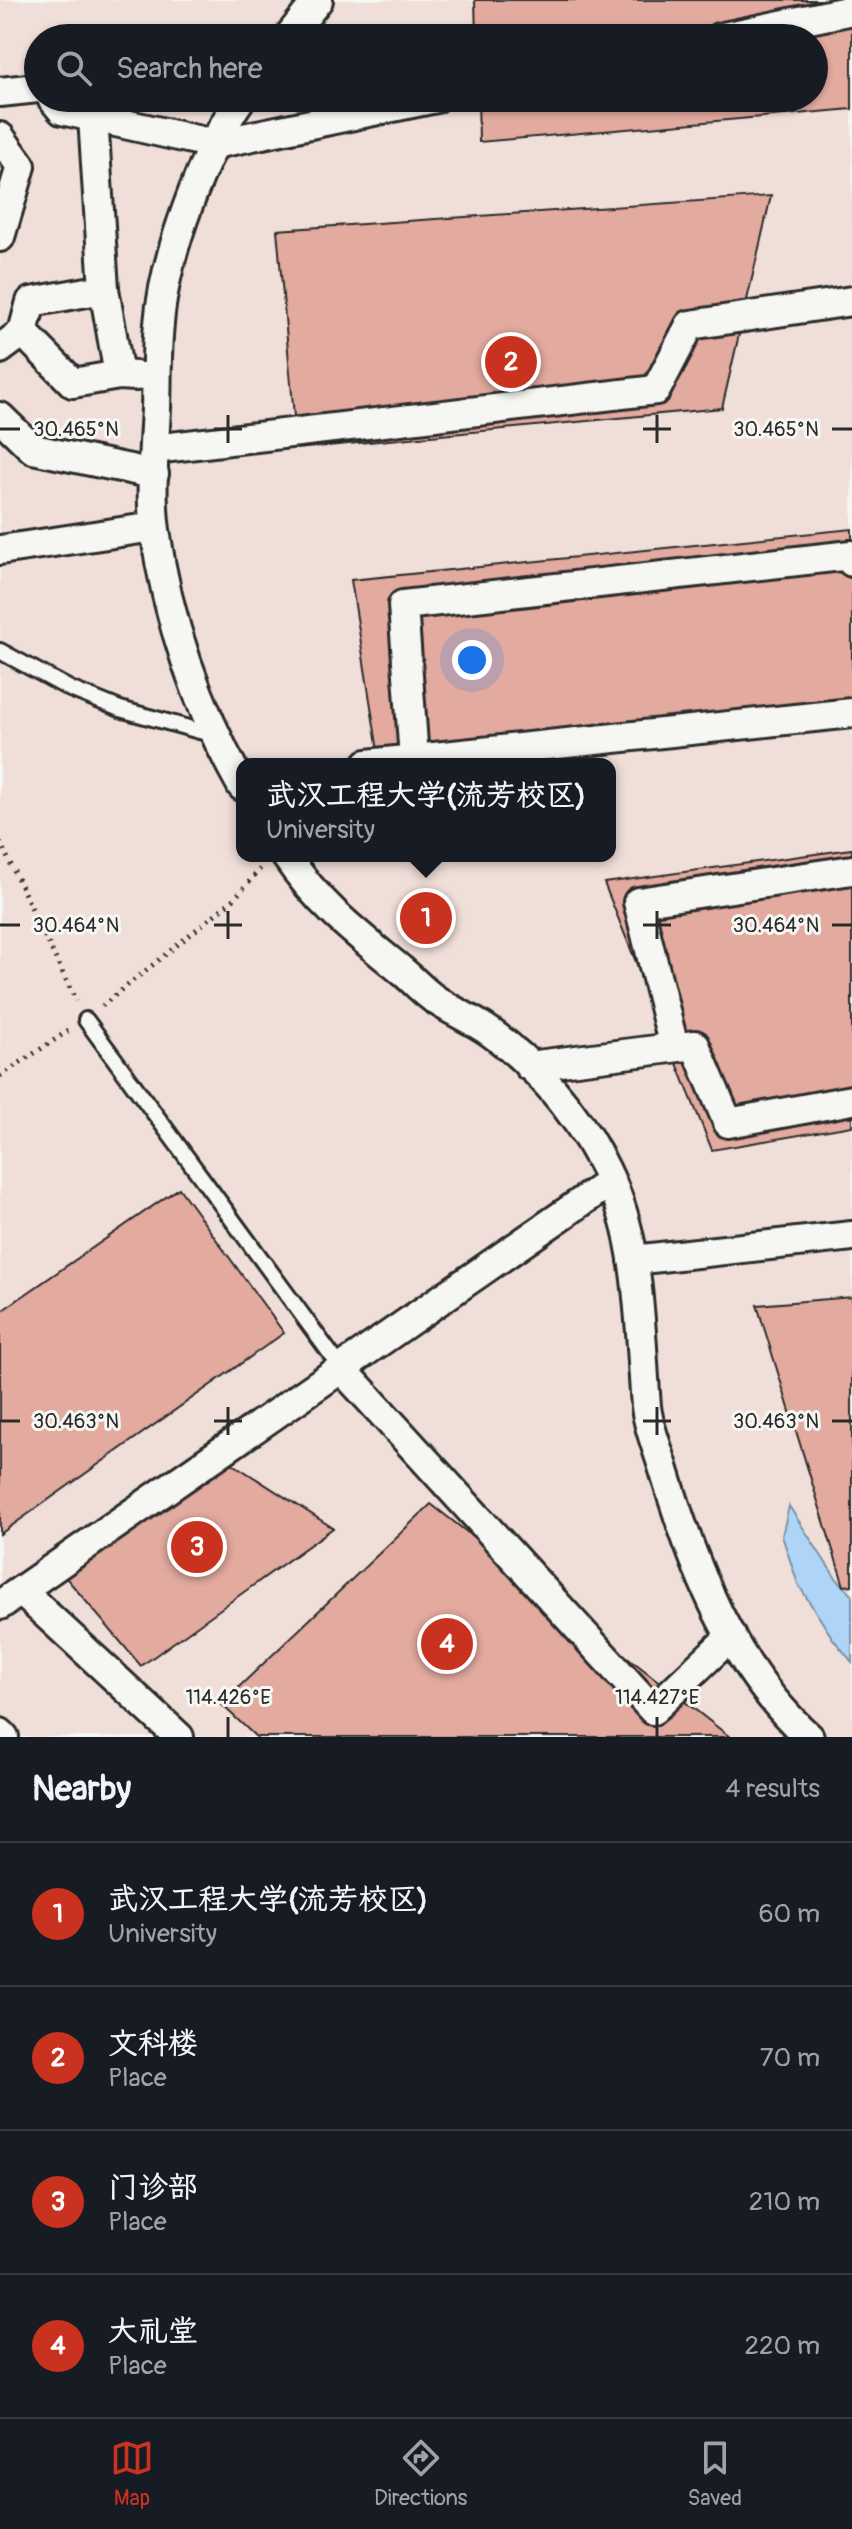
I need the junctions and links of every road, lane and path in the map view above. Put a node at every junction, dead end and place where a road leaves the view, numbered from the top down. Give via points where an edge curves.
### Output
1 (318, 0) edge
2 (852, 10) edge
3 (299, 24) edge
4 (786, 24) edge
5 (24, 89) edge
6 (0, 92) edge
7 (71, 112) edge
8 (233, 112) edge
9 (368, 112) edge
10 (93, 117) junction
11 (0, 137) edge
12 (214, 144) junction
13 (0, 237) edge
14 (104, 289) junction
15 (852, 301) edge
16 (23, 332) junction
17 (0, 349) edge
18 (119, 375) junction
19 (157, 376) junction
20 (0, 417) edge
21 (154, 461) junction
22 (154, 527) junction
23 (0, 550) edge
24 (852, 562) edge
25 (0, 651) edge
26 (852, 713) edge
27 (218, 736) junction
28 (414, 758) edge
29 (424, 758) edge
30 (236, 772) edge
31 (0, 842) edge
32 (273, 862) edge
33 (276, 862) edge
34 (852, 870) edge
35 (86, 1020) junction
36 (674, 1047) junction
37 (529, 1066) junction
38 (0, 1076) edge
39 (852, 1100) edge
40 (610, 1182) junction
41 (852, 1236) edge
42 (633, 1260) junction
43 (341, 1368) junction
44 (10, 1598) edge
45 (731, 1636) junction
46 (179, 1737) edge
47 (809, 1737) edge

1 - 3 street
2 - 4 street
5 - 6 street
7 - 10 street
8 - 12 street
9 - 12 street
10 - 12 street
10 - 14 street
11 - 13 street via 21,166
12 - 19 street via 165,283
14 - 16 street via 31,302
14 - 18 street
15 - 21 street via 690,325 656,390
16 - 17 street
16 - 18 street via 73,383
18 - 19 street
19 - 21 street
20 - 21 street via 33,449
21 - 22 street
22 - 23 street
22 - 27 street via 185,659
24 - 28 street via 851,555 403,605
25 - 27 lane via 120,709
26 - 29 street
27 - 30 street
31 - 35 path
32 - 35 path
33 - 37 street via 301,878 348,928 434,998 490,1032
34 - 36 street via 638,902
35 - 38 path
35 - 43 lane
36 - 37 street
36 - 39 street via 695,1045 728,1123
37 - 40 street via 584,1132
40 - 42 street
40 - 43 street
41 - 42 street
42 - 45 street via 646,1408 692,1555
43 - 44 street
43 - 45 street via 653,1710
44 - 46 street
45 - 47 street via 764,1688

